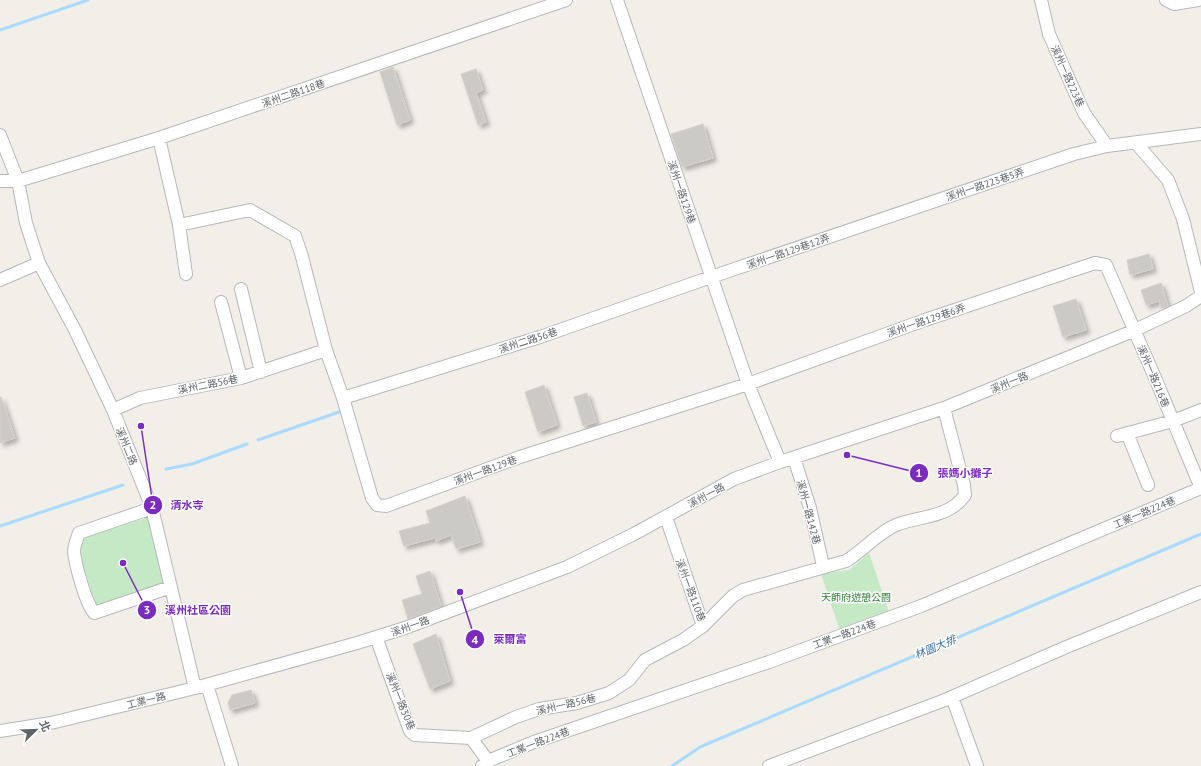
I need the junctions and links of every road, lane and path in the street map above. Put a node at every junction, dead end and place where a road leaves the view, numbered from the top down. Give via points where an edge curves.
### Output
1 (566, 0) edge
2 (617, 0) edge
3 (1041, 0) edge
4 (1166, 0) edge
5 (1198, 0) edge
6 (0, 134) edge
7 (1201, 134) edge
8 (159, 138) junction
9 (1136, 143) junction
10 (1106, 146) junction
11 (0, 181) edge
12 (18, 182) junction
13 (179, 225) junction
14 (864, 225) joint
15 (39, 263) junction
16 (1106, 265) joint
17 (186, 274) dead end
18 (711, 277) junction
19 (0, 280) edge
20 (241, 289) dead end
21 (1201, 292) edge
22 (1201, 296) edge
23 (222, 302) dead end
24 (1133, 331) junction
25 (326, 350) junction
26 (261, 372) junction
27 (241, 378) junction
28 (748, 384) junction
29 (343, 398) junction
30 (944, 408) junction
31 (113, 410) junction
32 (1201, 410) edge
33 (1173, 421) junction
34 (794, 458) junction
35 (780, 462) junction
36 (1148, 485) dead end
37 (1201, 488) edge
38 (152, 508) junction
39 (666, 517) junction
40 (823, 566) junction
41 (171, 587) junction
42 (1201, 592) edge
43 (703, 626) junction
44 (376, 637) junction
45 (207, 684) junction
46 (195, 688) junction
47 (952, 697) junction
48 (503, 723) joint
49 (0, 731) edge
50 (471, 738) junction
51 (485, 764) edge
52 (232, 766) edge
53 (769, 766) edge
54 (977, 766) edge

1 - 8 street, 溪州二路118巷
2 - 18 street, 溪州一路129巷
3 - 10 street, 溪州一路223巷 via 1049,34 1081,106
4 - 5 street via 1174,4
6 - 12 street, 溪州二路
7 - 9 street, 溪州一路223巷5弄
8 - 12 street, 溪州二路118巷
8 - 13 street
9 - 10 street, 溪州一路223巷5弄
9 - 21 street via 1168,180 1183,219
10 - 14 street, 溪州一路223巷5弄 via 1074,154
11 - 12 street
12 - 15 street, 溪州二路 via 26,223
13 - 17 street
13 - 25 street, 溪州一路129巷 via 250,210 295,236
14 - 18 street, 溪州一路129巷12弄
15 - 19 street
15 - 31 street, 溪州二路 via 75,330
16 - 24 street, 溪州一路216巷
16 - 28 street, 溪州一路129巷6弄 via 1095,263 925,320
18 - 28 street, 溪州一路129巷
18 - 29 street, 溪州二路56巷 via 540,337
20 - 26 street
22 - 24 street, 溪州一路 via 1186,306
23 - 27 street
24 - 30 street, 溪州一路
24 - 33 street, 溪州一路216巷
25 - 26 street, 溪州二路56巷
25 - 29 street, 溪州一路129巷
26 - 27 street, 溪州二路56巷
27 - 31 street, 溪州二路56巷 via 140,398
28 - 29 street, 溪州一路129巷 via 520,457 386,506 377,505 372,498
28 - 35 street, 溪州一路129巷
30 - 34 street, 溪州一路
30 - 40 street, 溪州一路110巷 via 964,485 965,495 959,503 949,511 935,516 896,525 846,562
31 - 38 street, 溪州二路
32 - 33 street
33 - 36 street via 1122,435
33 - 37 street, 溪州一路216巷
34 - 35 street, 溪州一路
34 - 40 street, 溪州一路142巷 via 810,508
35 - 39 street, 溪州一路 via 734,479
37 - 51 street, 工業一路224巷 via 921,606 769,662 534,742
38 - 41 street, 溪州二路
38 - 41 street via 79,534 74,552 88,604 94,612
39 - 43 street, 溪州一路110巷
39 - 44 street, 溪州一路 via 567,567
40 - 43 street, 溪州一路110巷 via 743,590 733,596
41 - 46 street, 溪州二路
42 - 47 street
43 - 48 street, 溪州一路56巷 via 645,660 629,680 609,693 577,703 539,709
44 - 45 street, 溪州一路
44 - 50 street, 溪州一路30巷 via 410,731 415,735
45 - 46 street, 工業一路
45 - 52 street
46 - 49 street, 工業一路 via 51,723
47 - 53 street
47 - 54 street
48 - 50 street, 溪州一路30巷
50 - 51 street

